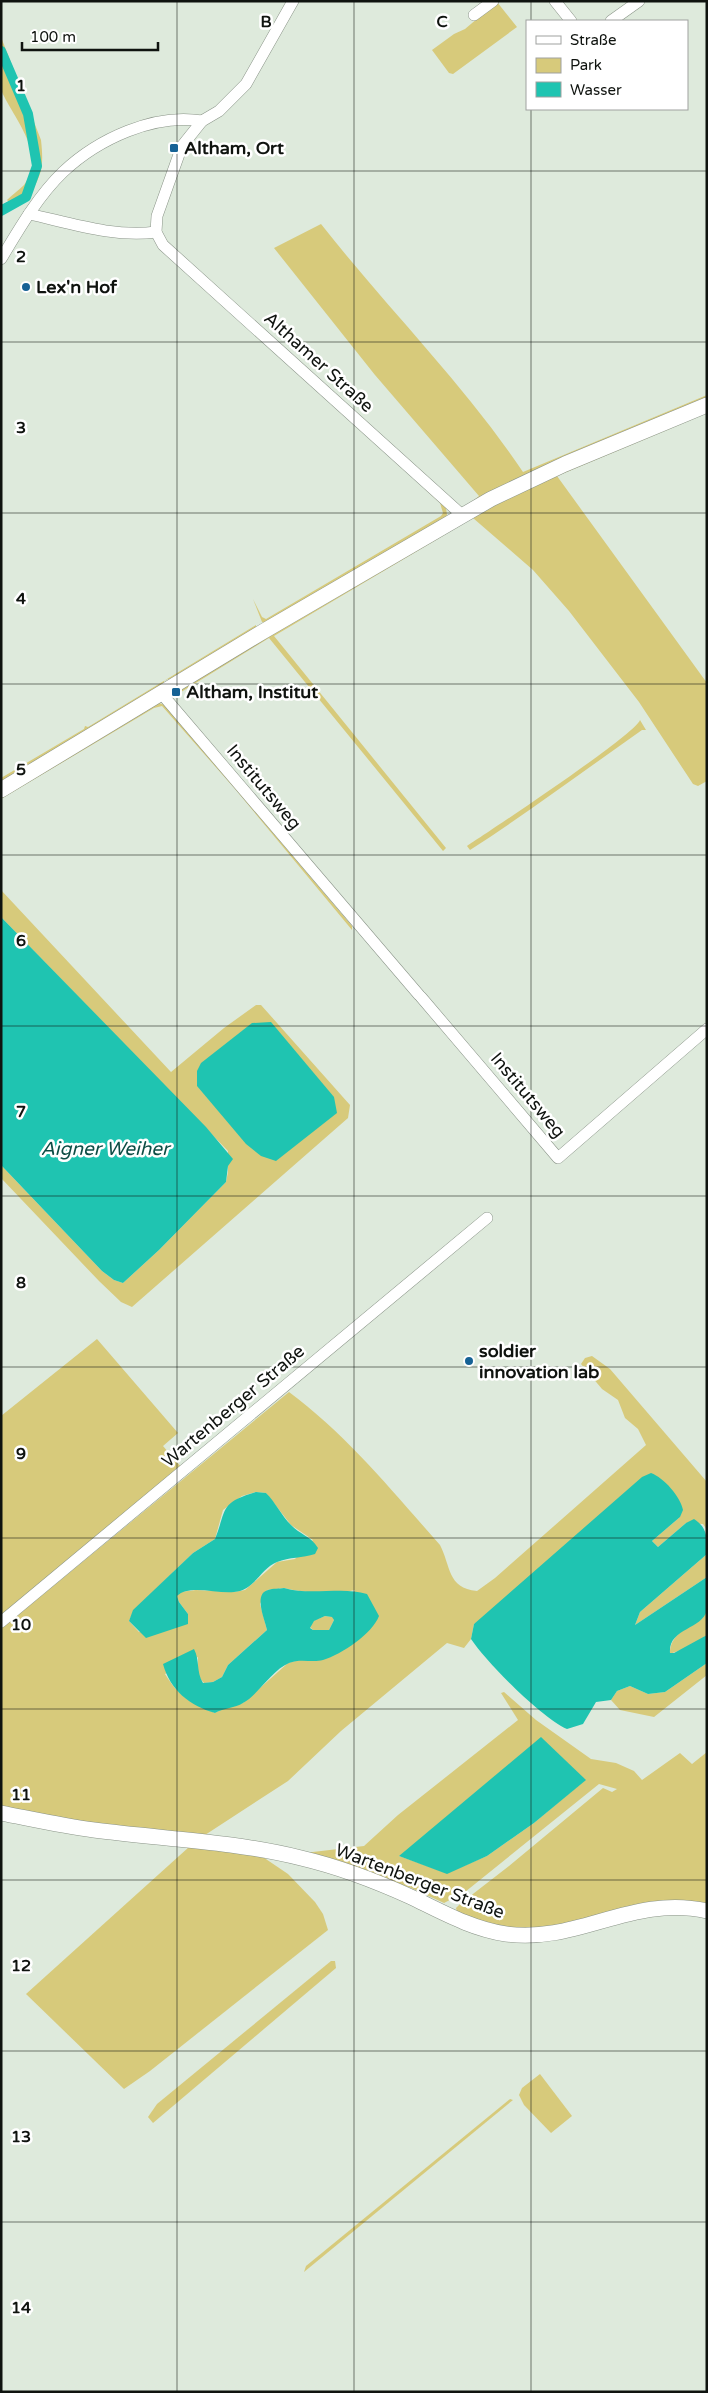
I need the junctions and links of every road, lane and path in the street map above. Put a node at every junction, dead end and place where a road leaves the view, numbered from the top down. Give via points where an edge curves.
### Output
1 (293, 1) edge
2 (493, 1) edge
3 (555, 1) edge
4 (639, 1) edge
5 (474, 15) dead end
6 (570, 20) edge
7 (612, 20) edge
8 (202, 121) junction
9 (29, 214) junction
10 (156, 232) junction
11 (1, 259) edge
12 (707, 405) edge
13 (462, 516) junction
14 (161, 693) junction
15 (1, 790) edge
16 (707, 1029) edge
17 (487, 1218) dead end
18 (1, 1622) edge
19 (1, 1813) edge
20 (707, 1911) edge

1 - 8 street via 246,84 219,111
2 - 5 street
3 - 6 street
4 - 7 street
8 - 9 street via 148,125 115,137 63,172
8 - 10 street via 175,160 157,216
9 - 10 street via 86,227 141,234
9 - 11 street
10 - 13 street, Althamer Straße via 163,245
12 - 13 main road via 550,470
13 - 14 main road
14 - 15 main road
14 - 16 street, Institutsweg via 558,1158
17 - 18 street, Wartenberger Straße
19 - 20 main road, Wartenberger Straße via 96,1830 206,1842 300,1858 378,1883 458,1920 505,1934 553,1933 648,1908 680,1907

